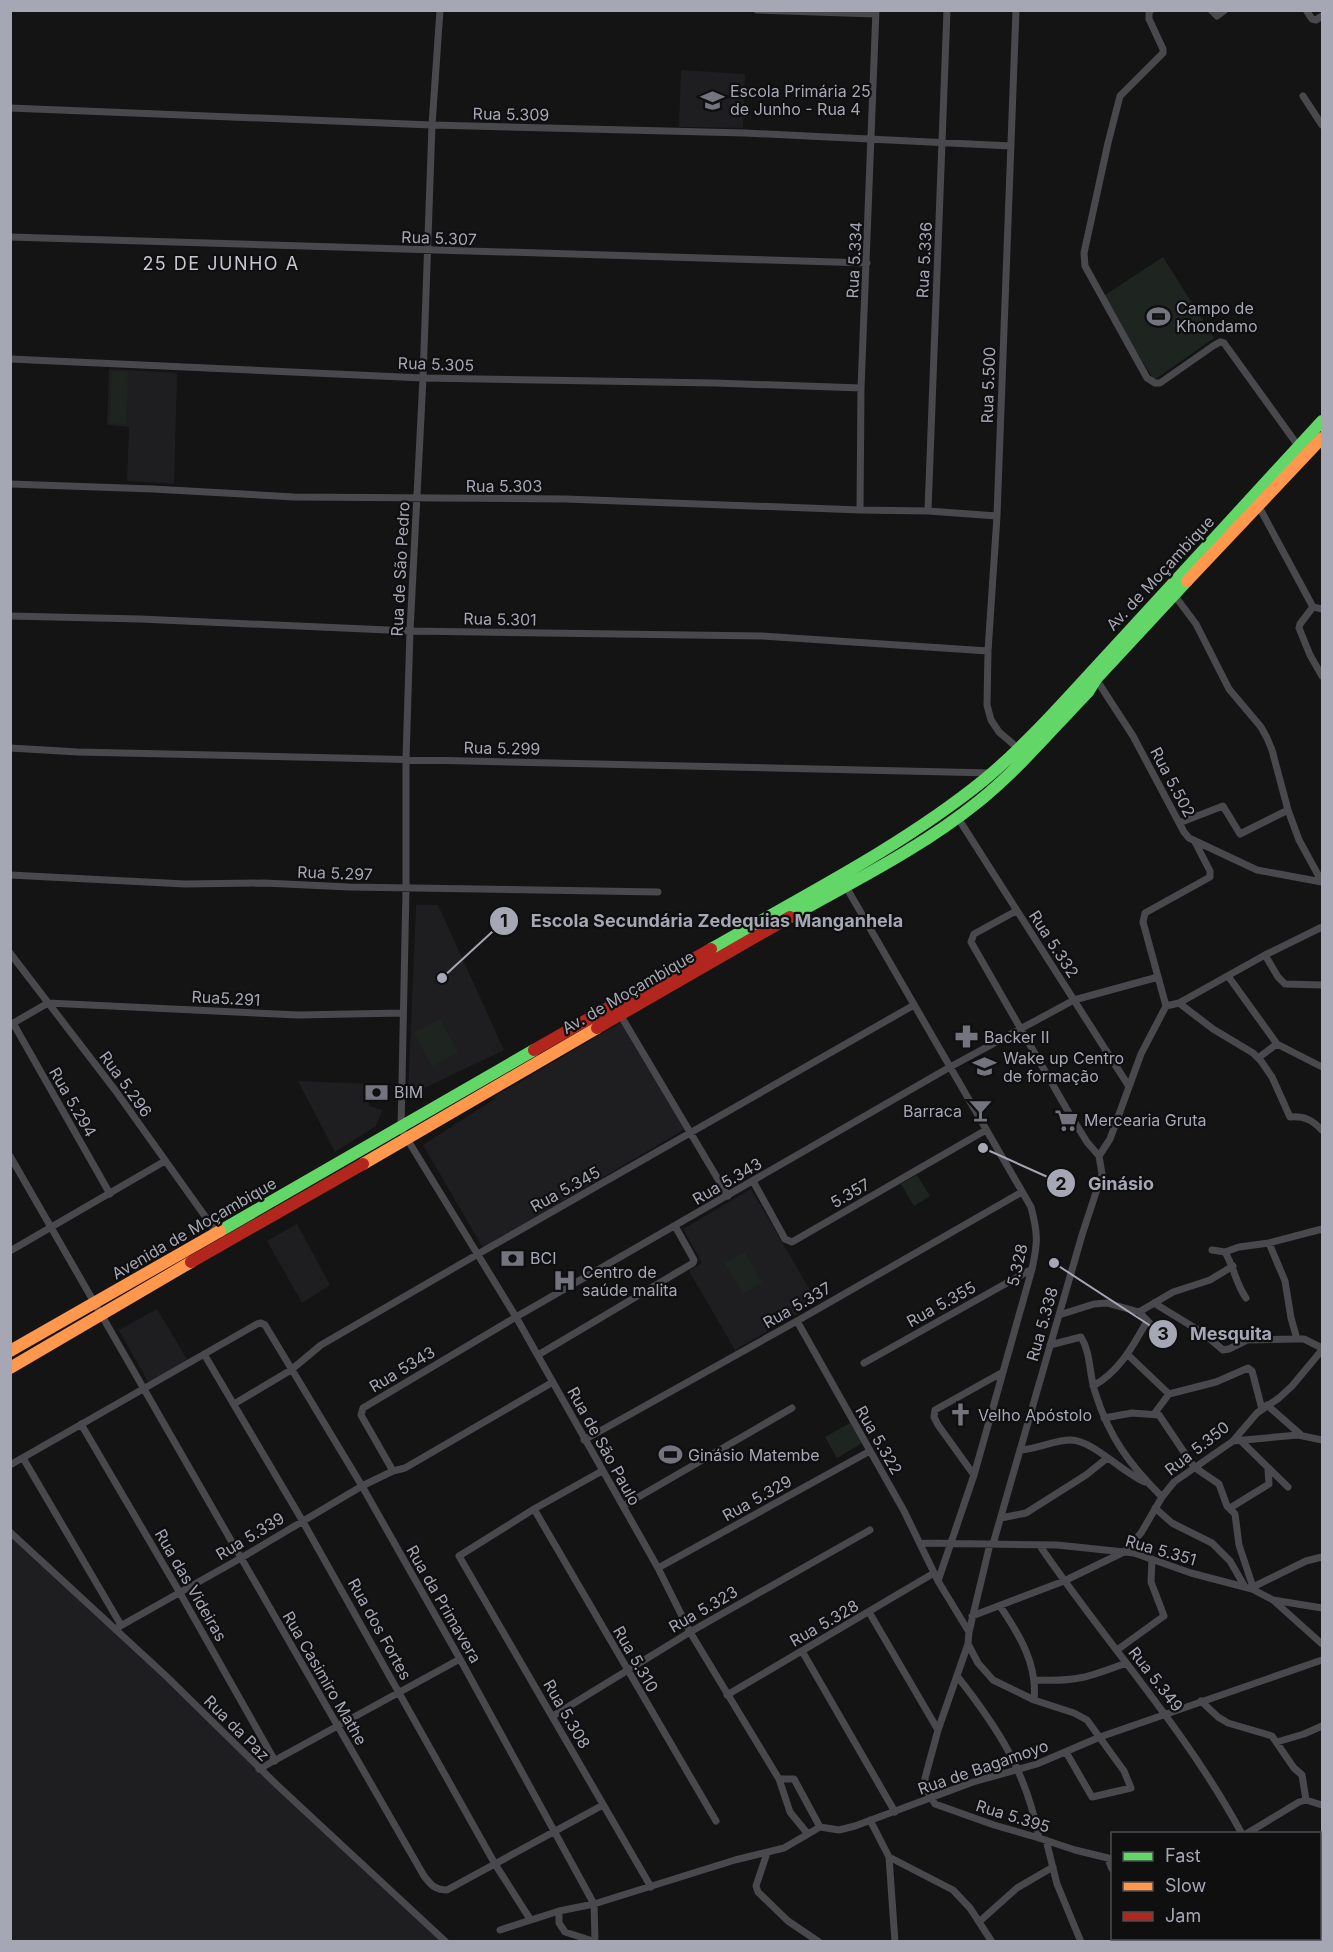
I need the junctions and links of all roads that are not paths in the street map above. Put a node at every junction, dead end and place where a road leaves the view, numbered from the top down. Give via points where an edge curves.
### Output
1 (440, 10) edge
2 (757, 10) edge
3 (947, 10) edge
4 (1016, 10) edge
5 (1151, 10) edge
6 (1211, 10) edge
7 (1225, 10) edge
8 (1306, 10) edge
9 (876, 12) edge
10 (1323, 16) edge
11 (1303, 96) dead end
12 (10, 108) edge
13 (432, 125) junction
14 (1323, 125) edge
15 (872, 138) junction
16 (943, 143) junction
17 (1011, 146) junction
18 (10, 237) edge
19 (426, 251) junction
20 (867, 263) junction
21 (10, 359) edge
22 (423, 378) junction
23 (861, 388) junction
24 (1323, 421) edge
25 (1323, 438) edge
26 (1299, 447) junction
27 (10, 484) edge
28 (416, 499) junction
29 (1258, 505) junction
30 (860, 510) junction
31 (928, 511) junction
32 (997, 516) junction
33 (1175, 596) junction
34 (1312, 607) junction
35 (1323, 609) edge
36 (10, 616) edge
37 (410, 631) junction
38 (988, 651) junction
39 (1323, 675) edge
40 (1096, 679) junction
41 (10, 748) edge
42 (1019, 748) junction
43 (406, 759) junction
44 (993, 773) junction
45 (1288, 810) junction
46 (957, 818) junction
47 (1179, 823) junction
48 (1195, 842) junction
49 (10, 875) edge
50 (1322, 879) edge
51 (846, 885) junction
52 (406, 889) junction
53 (658, 892) dead end
54 (1016, 911) junction
55 (1323, 927) edge
56 (1265, 955) junction
57 (12, 957) edge
58 (1228, 976) junction
59 (1158, 977) junction
60 (1323, 985) edge
61 (1074, 1000) junction
62 (48, 1003) junction
63 (1179, 1004) junction
64 (914, 1005) junction
65 (1166, 1006) junction
66 (403, 1013) junction
67 (621, 1016) junction
68 (12, 1024) edge
69 (1022, 1028) junction
70 (1277, 1044) junction
71 (1258, 1058) junction
72 (950, 1066) junction
73 (1323, 1067) edge
74 (1128, 1085) junction
75 (986, 1130) junction
76 (1323, 1130) edge
77 (400, 1133) junction
78 (691, 1134) junction
79 (389, 1149) joint
80 (10, 1156) edge
81 (1099, 1156) junction
82 (165, 1161) junction
83 (753, 1181) junction
84 (1022, 1192) junction
85 (110, 1194) junction
86 (728, 1196) junction
87 (675, 1226) junction
88 (52, 1227) junction
89 (1323, 1229) edge
90 (217, 1233) junction
91 (1269, 1243) junction
92 (1212, 1250) dead end
93 (10, 1251) edge
94 (1225, 1252) junction
95 (478, 1254) junction
96 (1233, 1266) junction
97 (1032, 1269) junction
98 (1246, 1298) dead end
99 (1154, 1303) junction
100 (98, 1309) junction
101 (1139, 1312) junction
102 (1059, 1315) junction
103 (516, 1317) junction
104 (1147, 1321) junction
105 (797, 1322) junction
106 (1159, 1333) dead end
107 (1297, 1339) junction
108 (1050, 1345) junction
109 (1323, 1349) edge
110 (10, 1351) edge
111 (204, 1354) junction
112 (538, 1355) junction
113 (1128, 1355) junction
114 (864, 1363) dead end
115 (10, 1368) edge
116 (291, 1370) junction
117 (1003, 1372) junction
118 (553, 1382) junction
119 (1093, 1386) junction
120 (143, 1389) junction
121 (1169, 1394) junction
122 (234, 1404) junction
123 (792, 1407) dead end
124 (1265, 1407) junction
125 (1154, 1414) junction
126 (1104, 1418) junction
127 (81, 1424) junction
128 (1302, 1435) junction
129 (584, 1440) junction
130 (1237, 1440) junction
131 (1323, 1440) edge
132 (1020, 1450) junction
133 (870, 1451) junction
134 (23, 1458) junction
135 (1106, 1459) junction
136 (10, 1465) edge
137 (1194, 1467) junction
138 (1268, 1468) junction
139 (393, 1471) junction
140 (603, 1471) junction
141 (974, 1475) junction
142 (1148, 1483) junction
143 (362, 1486) junction
144 (1288, 1487) dead end
145 (1162, 1497) junction
146 (623, 1506) junction
147 (1155, 1508) junction
148 (1230, 1508) junction
149 (534, 1509) junction
150 (1000, 1518) junction
151 (302, 1520) junction
152 (870, 1530) dead end
153 (10, 1532) edge
154 (951, 1542) junction
155 (920, 1543) junction
156 (991, 1544) junction
157 (1041, 1546) junction
158 (1124, 1552) junction
159 (1323, 1557) edge
160 (241, 1558) junction
161 (1152, 1559) junction
162 (658, 1568) junction
163 (934, 1573) junction
164 (938, 1581) junction
165 (1064, 1581) junction
166 (1250, 1588) junction
167 (180, 1593) junction
168 (1273, 1600) junction
169 (1000, 1606) junction
170 (1323, 1608) edge
171 (869, 1612) junction
172 (972, 1616) junction
173 (118, 1627) junction
174 (690, 1632) junction
175 (969, 1632) junction
176 (968, 1644) junction
177 (1323, 1644) edge
178 (1117, 1650) junction
179 (802, 1651) junction
180 (460, 1659) junction
181 (1323, 1660) edge
182 (1126, 1663) junction
183 (627, 1671) junction
184 (957, 1676) junction
185 (1035, 1680) junction
186 (400, 1692) junction
187 (727, 1695) junction
188 (1034, 1700) junction
189 (1201, 1701) junction
190 (1166, 1713) junction
191 (552, 1716) junction
192 (1323, 1726) edge
193 (337, 1727) junction
194 (938, 1730) junction
195 (1100, 1737) junction
196 (1277, 1742) junction
197 (1066, 1752) junction
198 (275, 1761) junction
199 (259, 1769) junction
200 (1019, 1769) junction
201 (779, 1779) junction
202 (931, 1799) junction
203 (1306, 1800) junction
204 (603, 1805) junction
205 (1323, 1805) edge
206 (895, 1812) junction
207 (870, 1820) junction
208 (716, 1821) dead end
209 (820, 1827) junction
210 (554, 1831) junction
211 (1243, 1832) edge
212 (1246, 1832) edge
213 (807, 1833) junction
214 (1042, 1839) junction
215 (767, 1853) junction
216 (889, 1857) junction
217 (1110, 1859) edge
218 (495, 1864) junction
219 (1053, 1867) junction
220 (651, 1887) junction
221 (594, 1904) junction
222 (559, 1911) junction
223 (530, 1919) junction
224 (980, 1921) junction
225 (500, 1930) dead end
226 (446, 1941) edge
227 (596, 1941) edge
228 (819, 1941) edge
229 (895, 1941) edge
230 (992, 1941) edge
231 (1082, 1941) edge

1 - 13 street, Rua de São Pedro
2 - 9 street
3 - 16 street, Rua 5.336
4 - 17 street, Rua 5.500
5 - 26 street via 1149,19 1163,53 1120,96 1084,266 1147,378 1160,383 1213,346 1224,343
6 - 7 street via 1217,16
8 - 10 street via 1312,19
9 - 15 street, Rua 5.334
11 - 14 street
12 - 13 street, Rua 5.309
13 - 15 street, Rua 5.309
13 - 19 street, Rua de São Pedro
15 - 16 street, Rua 5.309
15 - 20 street, Rua 5.334
16 - 17 street, Rua 5.309
16 - 31 street, Rua 5.336
17 - 32 street, Rua 5.500
18 - 19 street, Rua 5.307
19 - 20 street, Rua 5.307
19 - 22 street, Rua de São Pedro
20 - 23 street, Rua 5.334
21 - 22 street, Rua 5.305
22 - 23 street, Rua 5.305
22 - 28 street, Rua de São Pedro
23 - 30 street, Rua 5.334
24 - 26 highway, Av. de Moçambique
25 - 29 highway, Av. de Moçambique
26 - 42 highway, Av. de Moçambique
27 - 28 street, Rua 5.303
28 - 30 street, Rua 5.303 via 566,499
28 - 37 street, Rua de São Pedro
29 - 33 highway, Av. de Moçambique
29 - 34 street
30 - 31 street, Rua 5.303
31 - 32 street, Rua 5.303
32 - 38 street, Rua 5.500
33 - 40 highway, Av. de Moçambique
33 - 45 street via 1196,624 1229,689 1261,727 1272,750
34 - 35 street
34 - 39 street via 1299,628
36 - 37 street, Rua 5.301
37 - 38 street, Rua 5.301 via 762,636
37 - 43 street, Rua de São Pedro
38 - 42 street, Rua 5.500 via 987,705 991,720
40 - 46 highway, Av. de Moçambique via 997,786
40 - 47 street, Rua 5.502 via 1133,736
41 - 43 street, Rua 5.299
42 - 44 highway
43 - 44 street, Rua 5.299
43 - 52 street, Rua de São Pedro
44 - 77 highway, Av. de Moçambique via 958,801 858,865
45 - 47 street via 1240,834 1223,806
45 - 50 street via 1299,840
46 - 51 highway, Av. de Moçambique
46 - 54 street, Rua 5.332
47 - 48 street, Rua 5.502
48 - 50 street, Rua 5.502 via 1257,870 1292,878
48 - 59 street via 1210,877 1145,913 1143,922
49 - 52 street, Rua 5.297
51 - 64 street, 5.328
51 - 67 highway, Av. de Moçambique
52 - 53 street, Rua 5.297
52 - 66 street, Rua de São Pedro
54 - 61 street, Rua 5.332
54 - 69 street via 974,934 971,942
55 - 56 street
56 - 58 street
56 - 60 street via 1285,984
57 - 62 street, Rua 5.296
58 - 63 street
58 - 70 street
59 - 61 street
59 - 65 street
61 - 69 street, Rua 5.343
61 - 74 street, Rua 5.332
62 - 66 street, Rua5.291 via 297,1015
62 - 68 street
62 - 82 street, Rua 5.296
63 - 65 street
63 - 71 street
64 - 72 street, 5.328
64 - 78 street, Rua 5.345
65 - 74 street, Rua 5.338
66 - 77 street, Rua de São Pedro
67 - 77 highway, Av. de Moçambique
67 - 78 street
68 - 85 street, Rua 5.294
69 - 72 street, Rua 5.343
69 - 81 street via 1069,1113
70 - 71 street
70 - 73 street
71 - 76 street via 1272,1077 1290,1117 1311,1119
72 - 75 street, 5.328
72 - 83 street, Rua 5.343
74 - 81 street, Rua 5.338 via 1110,1139
75 - 83 street, 5.357 via 792,1242 785,1239
75 - 84 street, 5.328
77 - 79 highway, Av. de Moçambique
77 - 90 highway, Avenida de Moçambique
77 - 95 street, Rua de São Paulo
78 - 86 street
78 - 95 street, Rua 5.345
79 - 100 highway, Avenida de Moçambique
80 - 88 street, Rua Casimiro Mathe
81 - 102 street, Rua 5.338 via 1102,1174
82 - 85 street
82 - 90 street, Rua 5.296
83 - 86 street, Rua 5.343
84 - 97 street, 5.328 via 1037,1230
84 - 105 street, Rua 5.337
85 - 88 street
86 - 87 street, Rua 5.343
87 - 103 street, Rua 5.343
87 - 112 street via 693,1263
88 - 93 street
88 - 100 street, Rua Casimiro Mathe
89 - 91 street
90 - 100 highway, Avenida de Moçambique
91 - 94 street
91 - 107 street via 1285,1281
92 - 94 street
94 - 96 street
95 - 103 street, Rua de São Paulo
95 - 116 street, Rua 5.345 via 321,1345
96 - 98 street
96 - 99 street
97 - 114 street, Rua 5.355
97 - 117 street, 5.328
99 - 101 street
99 - 107 street via 1223,1350 1247,1340
100 - 110 highway, Avenida de Moçambique
100 - 115 highway, Avenida de Moçambique
100 - 120 street, Rua Casimiro Mathe
101 - 102 street via 1100,1302
101 - 104 street
102 - 108 street, Rua 5.338
103 - 112 street, Rua de São Paulo
103 - 139 street, Rua 5343 via 363,1408 361,1415
104 - 106 street
104 - 113 street
105 - 129 street, Rua 5.337
105 - 133 street, Rua 5.322
107 - 109 street
108 - 119 street via 1081,1337
108 - 132 street, Rua 5.338
109 - 124 street, Rua 5.350 via 1292,1386
111 - 116 street, Rua da Primavera via 261,1323
111 - 120 street
111 - 122 street, Rua dos Fortes
112 - 118 street, Rua de São Paulo
113 - 119 street via 1110,1375
113 - 121 street
116 - 122 street, Rua 5.345
116 - 143 street, Rua da Primavera
117 - 141 street, 5.328
117 - 141 street via 935,1410 938,1425
118 - 129 street, Rua de São Paulo
118 - 139 street, Rua 5.339 via 405,1468
119 - 126 street
120 - 127 street
120 - 160 street, Rua Casimiro Mathe
121 - 124 street via 1216,1383 1248,1368
121 - 125 street
122 - 151 street, Rua dos Fortes
123 - 146 street
124 - 128 street
124 - 130 street, Rua 5.350
125 - 126 street
125 - 137 street via 1159,1415
126 - 142 street via 1116,1443
127 - 134 street
127 - 167 street, Rua das Videiras
128 - 130 street
128 - 131 street
129 - 140 street, Rua de São Paulo
130 - 137 street, Rua 5.350
130 - 138 street
132 - 135 street via 1071,1440 1092,1447
132 - 150 street, Rua 5.338
133 - 155 street, Rua 5.322
133 - 162 street, Rua 5.329
134 - 136 street
134 - 173 street
135 - 142 street
135 - 150 street via 1026,1513
137 - 145 street, Rua 5.350
137 - 148 street via 1219,1484
138 - 144 street
138 - 148 street via 1269,1484
139 - 143 street, Rua 5.339
140 - 146 street, Rua de São Paulo
140 - 149 street
141 - 154 street, 5.328
142 - 145 street
143 - 151 street, Rua 5.339
143 - 180 street, Rua da Primavera
145 - 147 street, Rua 5.350
146 - 162 street, Rua de São Paulo
147 - 158 street, Rua 5.350
147 - 166 street via 1172,1522 1212,1543
148 - 166 street via 1235,1514
149 - 183 street, Rua 5.310
149 - 191 street, Rua 5.308 via 459,1556
150 - 156 street, Rua 5.338
151 - 160 street, Rua 5.339
151 - 186 street, Rua dos Fortes
152 - 174 street, Rua 5.323
153 - 173 street, Rua da Paz
154 - 155 street, Rua 5.351
154 - 156 street, Rua 5.351
154 - 164 street, 5.328
155 - 163 street, Rua 5.322
156 - 157 street, Rua 5.351
156 - 172 street, Rua 5.338
157 - 158 street, Rua 5.351
157 - 165 street, Rua 5.349
158 - 161 street, Rua 5.351
158 - 165 street
159 - 166 street
160 - 167 street, Rua 5.339
160 - 193 street, Rua Casimiro Mathe
161 - 166 street, Rua 5.351
161 - 178 street via 1151,1582 1164,1616
162 - 174 street, Rua de São Paulo
163 - 164 street, Rua 5.322
163 - 171 street, Rua 5.328
164 - 175 street, Rua 5.322
165 - 169 street
165 - 178 street, Rua 5.349
166 - 168 street, Rua 5.351
167 - 173 street, Rua 5.339
167 - 198 street, Rua das Videiras
168 - 170 street, Rua 5.351
168 - 177 street
169 - 172 street
169 - 185 street via 1022,1638
171 - 179 street, Rua 5.328
171 - 194 street
172 - 175 street, Rua 5.338
173 - 199 street, Rua da Paz
174 - 183 street, Rua 5.323
174 - 187 street, Rua de São Paulo
175 - 176 street, Rua 5.338
176 - 184 street, Rua 5.338
176 - 188 street via 993,1680
178 - 182 street, Rua 5.349
179 - 187 street, Rua 5.328
179 - 206 street
180 - 186 street
180 - 210 street, Rua da Primavera
181 - 189 street, Rua de Bagamoyo
182 - 185 street via 1087,1678
182 - 190 street, Rua 5.349
183 - 191 street, Rua 5.323
183 - 208 street, Rua 5.310
184 - 194 street, Rua 5.338
184 - 200 street
185 - 188 street
186 - 193 street
186 - 218 street, Rua dos Fortes
187 - 201 street, Rua de São Paulo
188 - 195 street via 1083,1717
189 - 190 street, Rua de Bagamoyo
189 - 196 street via 1218,1718 1238,1728 1268,1734
190 - 195 street, Rua de Bagamoyo
190 - 211 street, Rua 5.349
191 - 204 street, Rua 5.308
192 - 196 street
193 - 198 street
193 - 218 street, Rua Casimiro Mathe via 432,1886 447,1890
194 - 202 street, Rua 5.338 via 925,1778
195 - 197 street, Rua de Bagamoyo
195 - 197 street via 1131,1788 1092,1797
196 - 203 street via 1302,1775
197 - 200 street, Rua de Bagamoyo
198 - 199 street
199 - 226 street, Rua da Paz
200 - 202 street, Rua de Bagamoyo
200 - 214 street
201 - 209 street, Rua de São Paulo via 794,1779
201 - 213 street, Rua de São Paulo via 790,1812
202 - 206 street, Rua de Bagamoyo
202 - 214 street, Rua 5.395 via 941,1807
203 - 205 street
203 - 212 street
204 - 210 street, Rua Casimiro Mathe
204 - 220 street, Rua 5.308
206 - 207 street, Rua de Bagamoyo
207 - 209 street, Rua de Bagamoyo via 839,1830
207 - 216 street
209 - 213 street, Rua de Bagamoyo
210 - 218 street, Rua Casimiro Mathe
210 - 221 street, Rua da Primavera
213 - 215 street, Rua de Bagamoyo via 784,1848
214 - 217 street, Rua 5.395
214 - 219 street
215 - 220 street, Rua de Bagamoyo
215 - 228 street via 756,1887 758,1892 788,1921
216 - 224 street via 953,1890
216 - 229 street
218 - 223 street, Rua dos Fortes
219 - 224 street via 1017,1888
219 - 231 street via 1064,1904
220 - 221 street, Rua de Bagamoyo
221 - 222 street, Rua de Bagamoyo
221 - 227 street
222 - 223 street, Rua de Bagamoyo
222 - 227 street via 559,1923 565,1932
223 - 225 street, Rua de Bagamoyo
224 - 230 street

